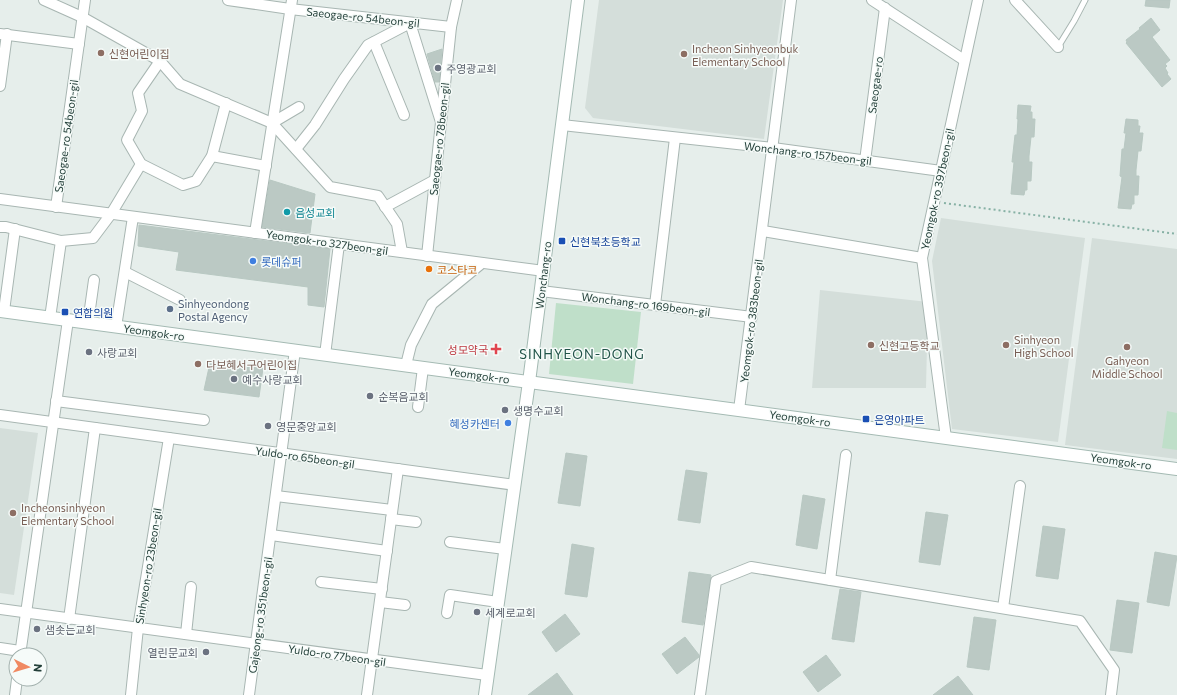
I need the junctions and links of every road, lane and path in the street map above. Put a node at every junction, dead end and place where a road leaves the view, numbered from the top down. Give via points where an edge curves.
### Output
1 (44, 0) edge
2 (85, 0) edge
3 (228, 0) edge
4 (457, 0) edge
5 (578, 0) edge
6 (791, 0) edge
7 (872, 0) edge
8 (978, 0) edge
9 (1015, 0) edge
10 (1085, 0) edge
11 (291, 4) edge
12 (885, 8) junction
13 (82, 17) junction
14 (410, 23) junction
15 (451, 27) junction
16 (4, 34) edge
17 (374, 42) junction
18 (79, 44) junction
19 (1058, 47) joint
20 (964, 60) junction
21 (160, 61) junction
22 (0, 86) edge
23 (226, 103) junction
24 (299, 107) dead end
25 (404, 115) dead end
26 (441, 122) junction
27 (272, 123) junction
28 (562, 125) junction
29 (675, 138) junction
30 (773, 148) junction
31 (296, 149) junction
32 (212, 156) junction
33 (865, 161) junction
34 (140, 164) junction
35 (266, 166) junction
36 (941, 171) junction
37 (435, 180) junction
38 (0, 199) edge
39 (943, 203) dead end
40 (56, 207) junction
41 (385, 207) junction
42 (110, 214) junction
43 (133, 217) junction
44 (0, 227) edge
45 (15, 229) junction
46 (762, 231) junction
47 (255, 233) junction
48 (1177, 234) edge
49 (60, 241) junction
50 (339, 244) junction
51 (402, 252) junction
52 (427, 256) junction
53 (922, 258) junction
54 (482, 263) junction
55 (544, 271) junction
56 (125, 272) junction
57 (94, 280) dead end
58 (541, 290) junction
59 (180, 300) dead end
60 (655, 305) junction
61 (2, 311) edge
62 (752, 317) junction
63 (50, 318) junction
64 (68, 320) junction
65 (88, 323) junction
66 (116, 326) junction
67 (295, 350) junction
68 (325, 355) junction
69 (406, 365) junction
70 (423, 368) junction
71 (529, 382) junction
72 (56, 401) junction
73 (418, 407) dead end
74 (739, 410) junction
75 (0, 415) edge
76 (204, 420) dead end
77 (53, 422) junction
78 (95, 428) junction
79 (169, 438) junction
80 (946, 438) junction
81 (282, 454) junction
82 (846, 455) dead end
83 (398, 469) junction
84 (1177, 469) edge
85 (515, 485) junction
86 (1020, 486) dead end
87 (276, 496) junction
88 (392, 515) junction
89 (416, 522) dead end
90 (271, 534) junction
91 (450, 542) dead end
92 (505, 549) junction
93 (387, 551) junction
94 (830, 580) junction
95 (321, 582) dead end
96 (191, 587) dead end
97 (382, 589) junction
98 (380, 602) junction
99 (498, 602) junction
100 (405, 605) dead end
101 (1003, 608) junction
102 (0, 609) edge
103 (25, 613) junction
104 (447, 613) dead end
105 (69, 618) junction
106 (138, 628) junction
107 (186, 634) junction
108 (256, 644) junction
109 (21, 647) edge
110 (372, 660) junction
111 (487, 675) junction
112 (131, 695) edge
113 (249, 695) edge
114 (367, 695) edge
115 (484, 695) edge
116 (700, 695) edge
117 (1111, 695) edge

1 - 13 street
2 - 13 street, Saeogae-ro 54beon-gil
3 - 11 street, Saeogae-ro 54beon-gil
4 - 15 street, Saeogae-ro 78beon-gil
5 - 28 main road, Wonchang-ro
6 - 30 street, Yeomgok-ro 383beon-gil
7 - 12 street
8 - 20 street, Yeomgok-ro 397beon-gil
9 - 19 street
10 - 19 lane
11 - 14 street, Saeogae-ro 54beon-gil
11 - 27 street
12 - 20 street
12 - 33 street, Saeogae-ro
13 - 18 street, Saeogae-ro 54beon-gil
13 - 21 street
14 - 15 street, Saeogae-ro 54beon-gil
14 - 17 street
14 - 26 street
15 - 26 street, Saeogae-ro 78beon-gil
16 - 18 street
16 - 22 street
17 - 25 street
17 - 31 street via 368,45
18 - 40 street, Saeogae-ro 54beon-gil
20 - 36 street, Yeomgok-ro 397beon-gil
21 - 23 street via 180,84
21 - 34 street via 138,93 142,112 127,140
23 - 27 street
23 - 32 street
24 - 27 street
26 - 37 street, Saeogae-ro 78beon-gil
27 - 31 street
27 - 35 street
28 - 29 street, Wonchang-ro 157beon-gil
28 - 55 main road, Wonchang-ro
29 - 30 street, Wonchang-ro 157beon-gil
29 - 60 street
30 - 33 street, Wonchang-ro 157beon-gil
30 - 46 street, Yeomgok-ro 383beon-gil
31 - 41 street via 330,187 378,196
32 - 34 street via 196,181 183,185
32 - 35 street
33 - 36 street, Wonchang-ro 157beon-gil
34 - 42 street
35 - 47 street
36 - 53 street, Yeomgok-ro 397beon-gil
37 - 41 street
37 - 52 street, Saeogae-ro 78beon-gil
38 - 40 street, Yeomgok-ro 327beon-gil
39 - 48 path
40 - 42 street, Yeomgok-ro 327beon-gil
41 - 51 street via 396,224
42 - 43 street, Yeomgok-ro 327beon-gil
42 - 49 street via 93,238
43 - 47 street, Yeomgok-ro 327beon-gil
43 - 56 street, Yeomgok-ro
44 - 45 street
45 - 49 street
45 - 61 street, Yeomgok-ro
46 - 53 street
46 - 62 street, Yeomgok-ro 383beon-gil
47 - 50 street, Yeomgok-ro 327beon-gil
49 - 63 street
50 - 51 street, Yeomgok-ro 327beon-gil
50 - 68 street
51 - 52 street, Yeomgok-ro 327beon-gil
52 - 54 street, Yeomgok-ro 327beon-gil
53 - 80 street, Yeomgok-ro 397beon-gil
54 - 55 street, Yeomgok-ro 327beon-gil
54 - 69 street via 432,304 411,346
55 - 58 main road, Wonchang-ro
56 - 59 street
56 - 66 street, Yeomgok-ro
57 - 65 street
58 - 60 street, Wonchang-ro 169beon-gil
58 - 71 main road, Wonchang-ro
60 - 62 street, Wonchang-ro 169beon-gil
61 - 63 main road, Yeomgok-ro
62 - 74 street, Yeomgok-ro 383beon-gil
63 - 64 main road, Yeomgok-ro
64 - 65 main road, Yeomgok-ro
64 - 72 street
65 - 66 main road, Yeomgok-ro
66 - 67 main road, Yeomgok-ro
67 - 68 main road, Yeomgok-ro
67 - 81 street, Gajeong-ro 351beon-gil
68 - 69 main road, Yeomgok-ro
69 - 70 main road, Yeomgok-ro
70 - 71 main road, Yeomgok-ro
70 - 73 street
71 - 74 main road, Yeomgok-ro
71 - 85 main road, Wonchang-ro
72 - 76 street
72 - 77 street
74 - 80 main road, Yeomgok-ro
75 - 77 street, Yuldo-ro 65beon-gil
77 - 78 street, Yuldo-ro 65beon-gil
77 - 103 street
78 - 79 street, Yuldo-ro 65beon-gil
78 - 105 street
79 - 81 street, Yuldo-ro 65beon-gil
79 - 106 street, Sinhyeon-ro 23beon-gil
80 - 84 main road, Yeomgok-ro
81 - 83 street, Yuldo-ro 65beon-gil
81 - 87 street, Gajeong-ro 351beon-gil
82 - 94 street
83 - 85 street, Yuldo-ro 65beon-gil
83 - 88 street
85 - 92 main road, Wonchang-ro
86 - 101 street
87 - 88 street
87 - 90 street, Gajeong-ro 351beon-gil
88 - 89 street
88 - 93 street
90 - 93 street
90 - 108 street, Gajeong-ro 351beon-gil
91 - 92 street
92 - 99 main road, Wonchang-ro
93 - 97 street
94 - 101 street
94 - 116 street via 751,567 716,581
95 - 97 street
96 - 107 street
97 - 98 street
98 - 100 street
98 - 110 street
99 - 104 street via 450,595
99 - 111 main road, Wonchang-ro
101 - 117 street via 1080,621 1114,670
102 - 103 street, Yuldo-ro 77beon-gil
103 - 105 street, Yuldo-ro 77beon-gil
103 - 109 street
105 - 106 street, Yuldo-ro 77beon-gil
106 - 107 street, Yuldo-ro 77beon-gil
106 - 112 street, Sinhyeon-ro 23beon-gil
107 - 108 street, Yuldo-ro 77beon-gil
108 - 110 street, Yuldo-ro 77beon-gil
108 - 113 street, Gajeong-ro 351beon-gil
110 - 111 street, Yuldo-ro 77beon-gil
110 - 114 street
111 - 115 main road, Wonchang-ro

